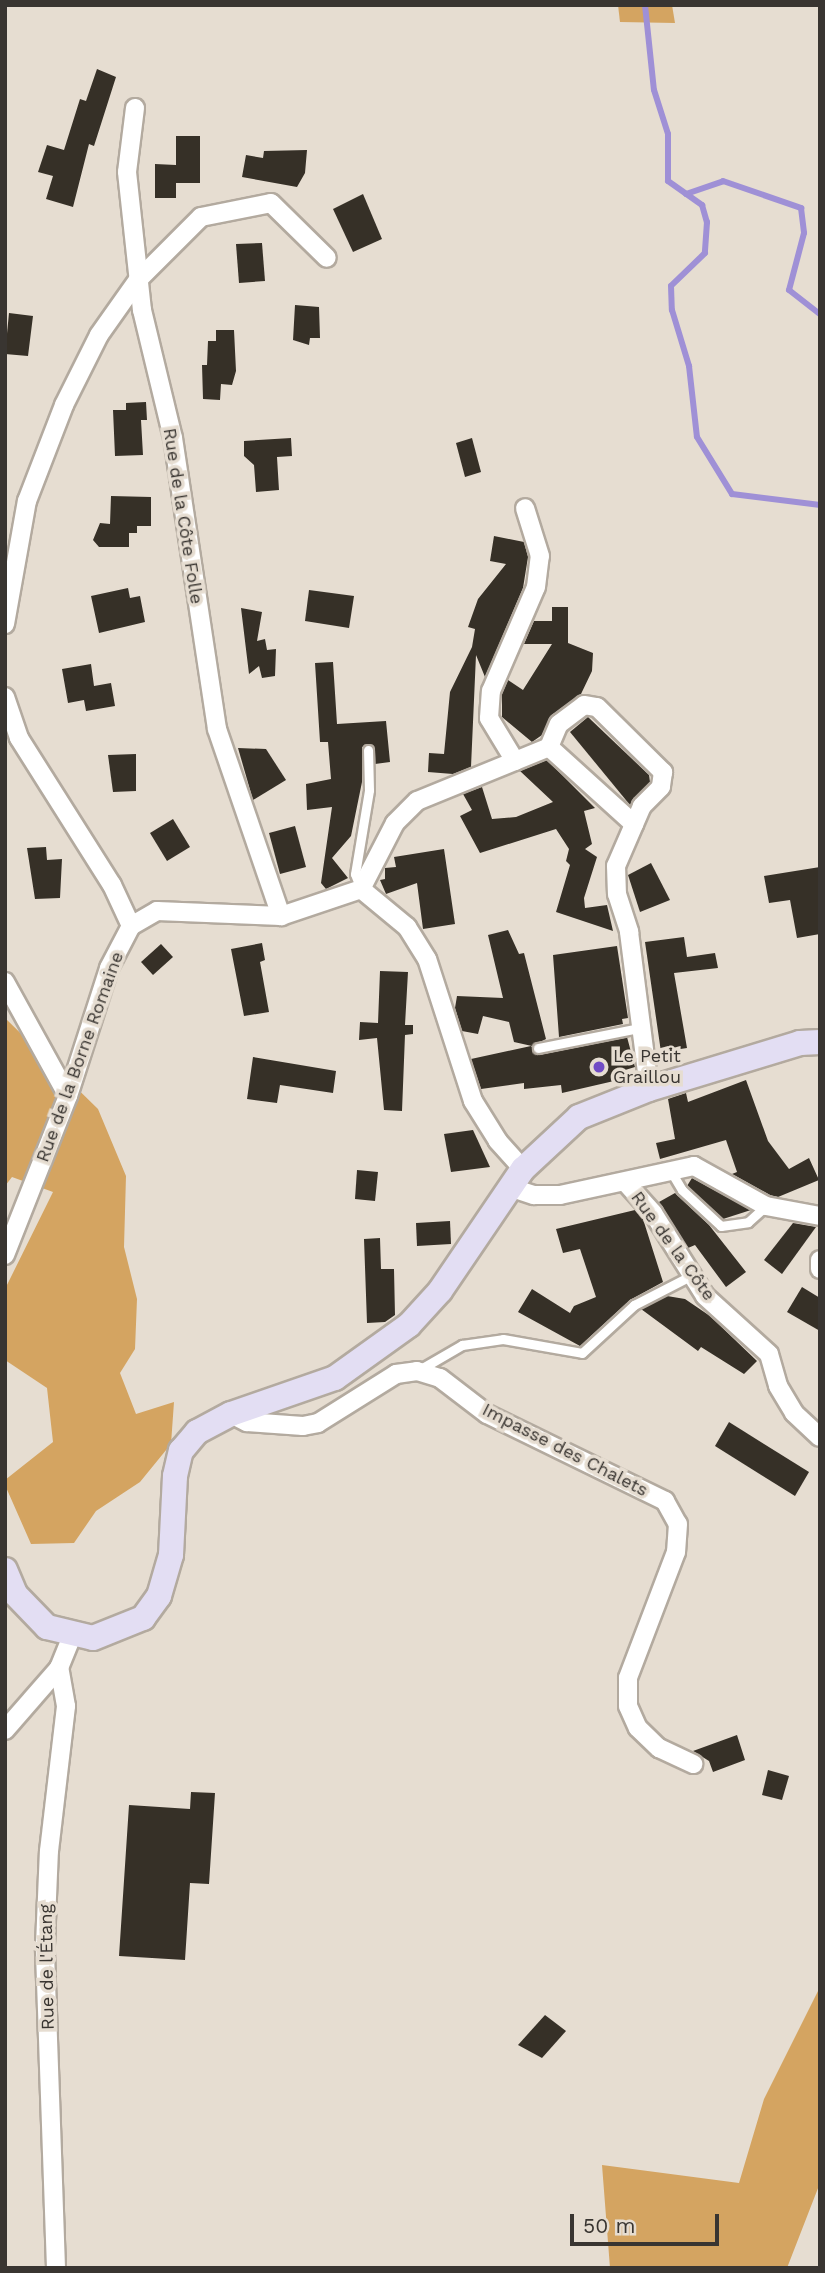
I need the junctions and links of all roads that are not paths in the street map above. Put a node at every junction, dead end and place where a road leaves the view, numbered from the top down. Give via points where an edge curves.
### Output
1 (135, 108) dead end
2 (327, 258) dead end
3 (138, 280) junction
4 (525, 508) dead end
5 (5, 624) edge
6 (5, 697) edge
7 (549, 747) junction
8 (368, 750) dead end
9 (515, 761) junction
10 (634, 824) junction
11 (361, 889) junction
12 (281, 916) junction
13 (131, 926) junction
14 (5, 982) edge
15 (639, 1028) junction
16 (820, 1042) edge
17 (538, 1048) dead end
18 (649, 1089) junction
19 (68, 1096) junction
20 (670, 1170) junction
21 (518, 1178) junction
22 (627, 1184) junction
23 (766, 1206) junction
24 (820, 1216) edge
25 (5, 1255) edge
26 (820, 1260) edge
27 (820, 1269) edge
28 (693, 1275) junction
29 (417, 1371) junction
30 (231, 1414) junction
31 (820, 1437) edge
32 (5, 1570) edge
33 (72, 1636) junction
34 (59, 1668) junction
35 (5, 1730) edge
36 (693, 1764) dead end
37 (56, 2268) edge

1 - 3 street, Rue de la Côte Folle via 127,172
2 - 3 street via 271,203 201,217
3 - 5 street via 99,335 64,405 27,501
3 - 12 street, Rue de la Côte Folle via 173,438 217,729
4 - 9 street via 540,556 536,587 491,691 489,718
6 - 13 street via 19,738 112,885
7 - 9 street
7 - 10 street
7 - 10 street via 559,724 584,705 597,707 648,753 663,772 661,787 642,806
8 - 11 lane via 369,790 355,874
9 - 11 street via 417,801 395,823
10 - 15 street via 616,866 617,894 629,932
11 - 12 street
11 - 21 street via 407,927 427,959 473,1101
12 - 13 street via 157,911
13 - 19 street, Rue de la Borne Romaine via 109,968
14 - 19 street
15 - 17 lane
15 - 18 street
16 - 18 street via 800,1043
18 - 21 street via 571,1122
19 - 25 street, Rue de la Borne Romaine
20 - 22 street
20 - 23 street via 694,1166 708,1171
20 - 23 lane via 682,1190 721,1226 748,1222
21 - 22 street via 534,1195
21 - 30 street via 440,1291 409,1325 335,1378
22 - 28 street, Rue de la Côte via 653,1213
23 - 24 street
26 - 27 street
28 - 29 lane via 634,1305 582,1353 503,1339 462,1345
28 - 31 street, Rue de la Côte via 705,1297 769,1354 778,1386 794,1412
29 - 30 street via 396,1374 318,1423 247,1422
29 - 36 street, Impasse des Chalets via 440,1378 487,1414 665,1501 678,1524 676,1552 628,1678 628,1706 638,1728 659,1748
30 - 33 street via 197,1432 181,1451 171,1503 172,1555 159,1596 143,1618 112,1634
32 - 33 street via 32,1615 47,1627
33 - 34 street
34 - 35 street
34 - 37 street, Rue de l'Étang via 66,1706 49,1851 45,1945

